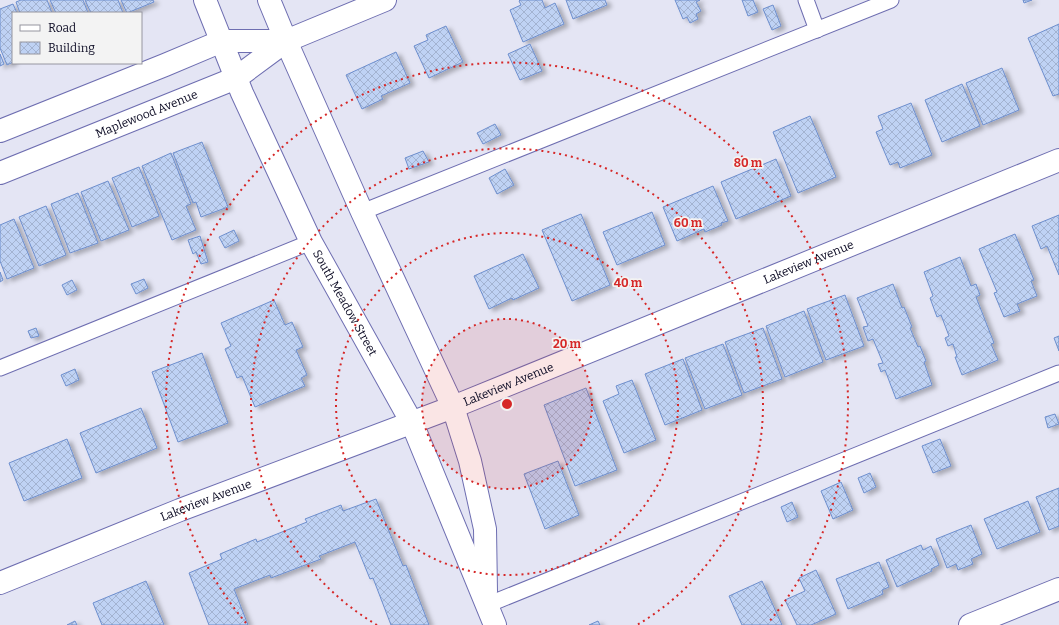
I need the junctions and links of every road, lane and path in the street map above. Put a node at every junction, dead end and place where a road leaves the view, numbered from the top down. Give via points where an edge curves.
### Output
1 (206, 0) edge
2 (269, 0) edge
3 (385, 0) edge
4 (806, 0) edge
5 (891, 0) edge
6 (817, 30) junction
7 (222, 40) junction
8 (286, 41) junction
9 (236, 78) junction
10 (0, 131) edge
11 (1059, 160) edge
12 (0, 173) edge
13 (362, 212) junction
14 (311, 242) junction
15 (0, 368) edge
16 (1059, 373) edge
17 (453, 407) junction
18 (412, 424) junction
19 (0, 583) edge
20 (1059, 589) edge
21 (487, 605) junction
22 (495, 625) edge
23 (970, 625) edge

1 - 7 street, South Meadow Street
2 - 8 street, South Meadow Street
3 - 8 street, Maplewood Avenue
4 - 6 lane
5 - 6 lane
6 - 13 lane
7 - 8 street, Maplewood Avenue
7 - 9 street, South Meadow Street
7 - 10 street, Maplewood Avenue
8 - 9 street, Maplewood Avenue
8 - 13 street, South Meadow Street
9 - 12 street, Maplewood Avenue
9 - 14 street, South Meadow Street
11 - 17 street, Lakeview Avenue
13 - 17 street, South Meadow Street
14 - 15 lane
14 - 18 street, South Meadow Street
16 - 21 lane
17 - 18 street, Lakeview Avenue
17 - 21 street, South Meadow Street via 470,461 485,529
18 - 19 street, Lakeview Avenue via 180,510
18 - 21 street, South Meadow Street
20 - 23 street
21 - 22 street, South Meadow Street

